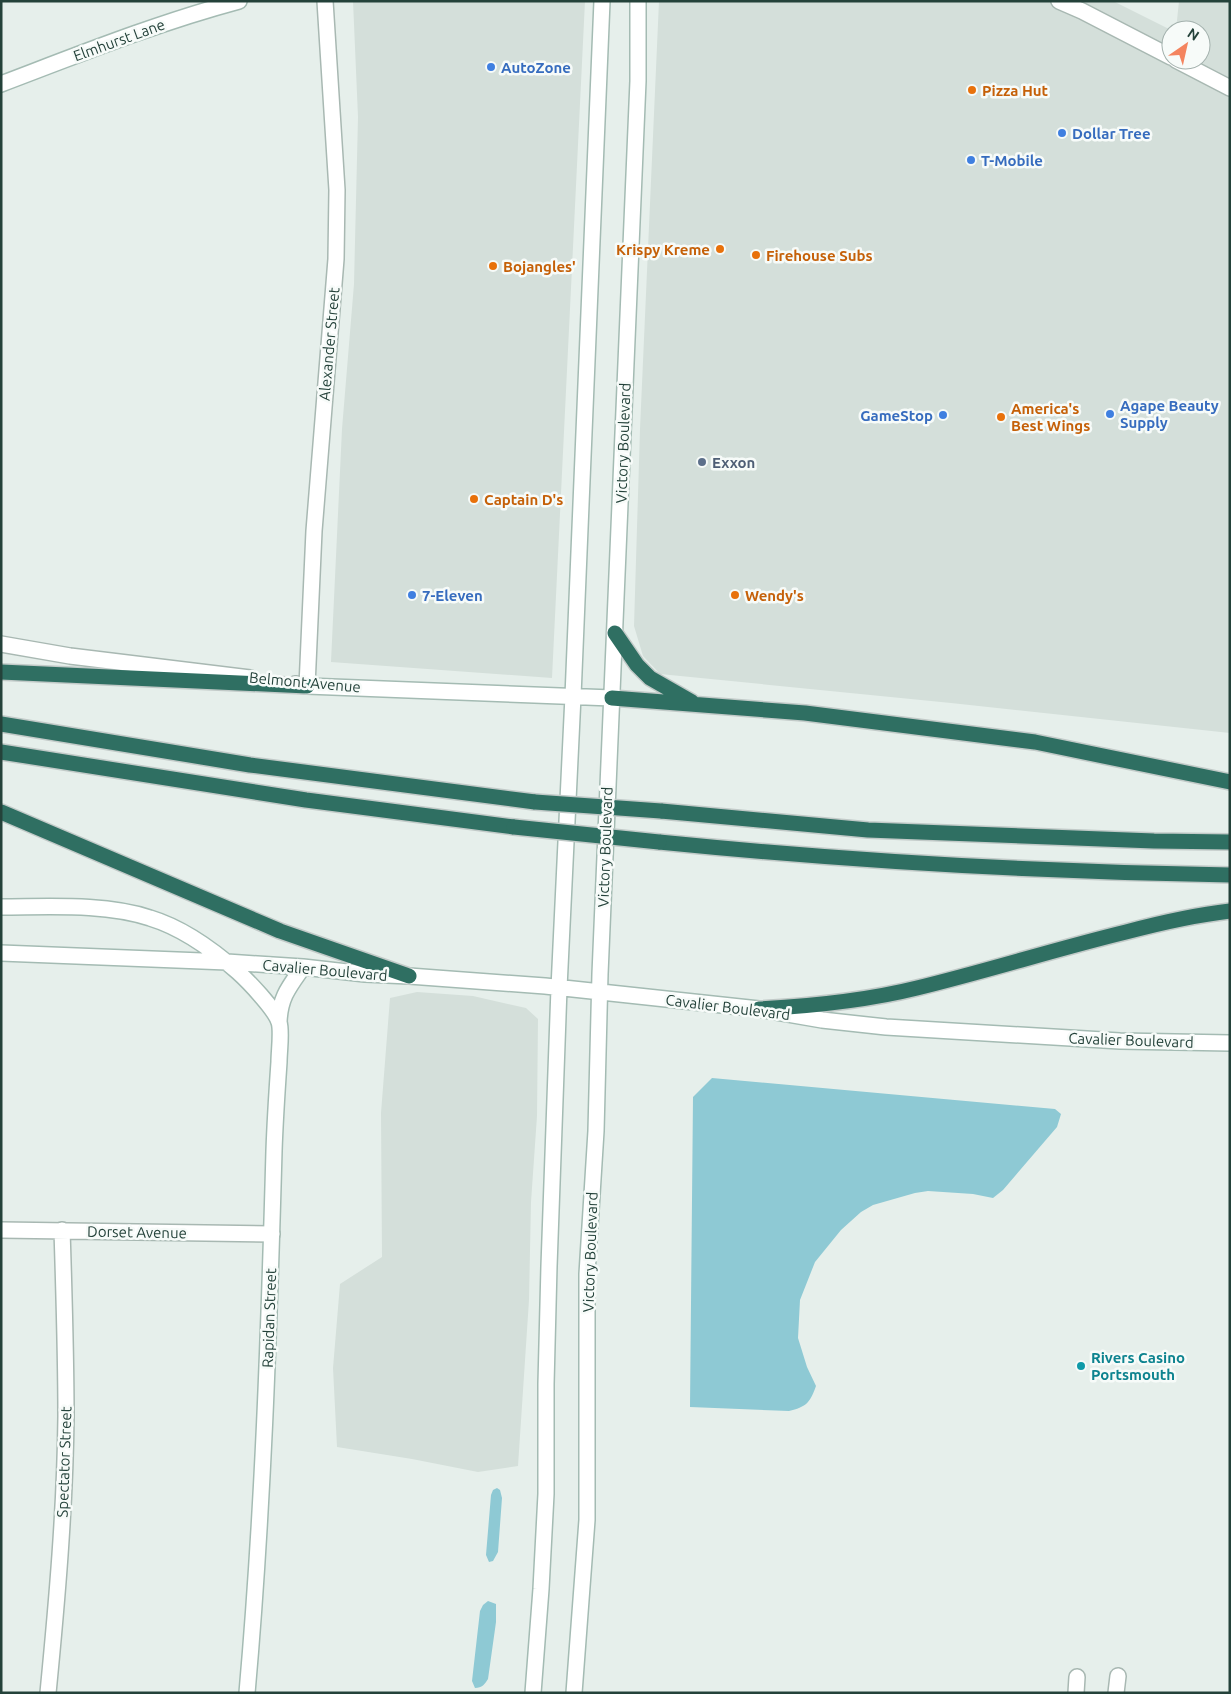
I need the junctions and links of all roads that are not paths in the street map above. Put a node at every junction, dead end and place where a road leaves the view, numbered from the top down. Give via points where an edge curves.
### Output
1 (239, 1) edge
2 (324, 1) edge
3 (602, 1) edge
4 (638, 1) edge
5 (1059, 1) edge
6 (1161, 53) edge
7 (1195, 70) edge
8 (1, 84) edge
9 (1230, 88) edge
10 (615, 633) junction
11 (1, 644) edge
12 (1, 672) edge
13 (307, 686) junction
14 (573, 696) junction
15 (612, 698) junction
16 (698, 705) junction
17 (1, 724) edge
18 (1, 752) edge
19 (1230, 782) edge
20 (1, 812) edge
21 (1230, 842) edge
22 (1230, 875) edge
23 (1, 907) edge
24 (1230, 911) edge
25 (1, 953) edge
26 (227, 962) junction
27 (303, 967) junction
28 (409, 976) junction
29 (559, 988) junction
30 (600, 992) junction
31 (760, 1009) junction
32 (279, 1022) junction
33 (1230, 1043) edge
34 (1, 1230) edge
35 (62, 1230) junction
36 (272, 1234) junction
37 (1118, 1676) dead end
38 (1077, 1677) dead end
39 (48, 1693) edge
40 (248, 1693) edge
41 (533, 1693) edge
42 (574, 1693) edge
43 (1076, 1693) edge
44 (1116, 1693) edge

1 - 8 main road, Elmhurst Lane via 137,32
2 - 13 main road, Alexander Street via 336,190 336,259 314,530
3 - 14 main road
4 - 10 main road, Victory Boulevard via 638,81
5 - 6 main road
7 - 9 main road
10 - 15 main road, Victory Boulevard
10 - 16 highway via 650,678
11 - 13 main road, Belmont Avenue via 70,656
12 - 13 highway
13 - 14 main road, Belmont Avenue
14 - 15 main road, Belmont Avenue
14 - 29 main road
15 - 16 highway
15 - 30 main road, Victory Boulevard
16 - 19 highway via 805,713 1035,742
17 - 21 highway, bridge via 250,765 535,802 868,830
18 - 22 highway, bridge via 306,800 514,827 732,850 927,864
20 - 28 highway via 280,931
23 - 26 main road via 119,910 151,918 197,940
24 - 31 highway via 1153,925 863,1000
25 - 26 main road, Cavalier Boulevard
26 - 27 main road, Cavalier Boulevard
26 - 32 main road via 265,1000
27 - 28 main road, Cavalier Boulevard
27 - 32 main road, Rapidan Street via 286,990
28 - 29 main road, Cavalier Boulevard
29 - 30 main road, Cavalier Boulevard
29 - 41 main road via 549,1266 546,1494
30 - 31 main road, Cavalier Boulevard
30 - 42 main road, Victory Boulevard via 587,1274 587,1520
31 - 33 main road, Cavalier Boulevard via 886,1027 1120,1041
32 - 36 main road, Rapidan Street
34 - 35 main road, Dorset Avenue
35 - 36 main road, Dorset Avenue
35 - 39 main road, Spectator Street via 66,1418
36 - 40 main road, Rapidan Street
37 - 44 main road
38 - 43 main road

